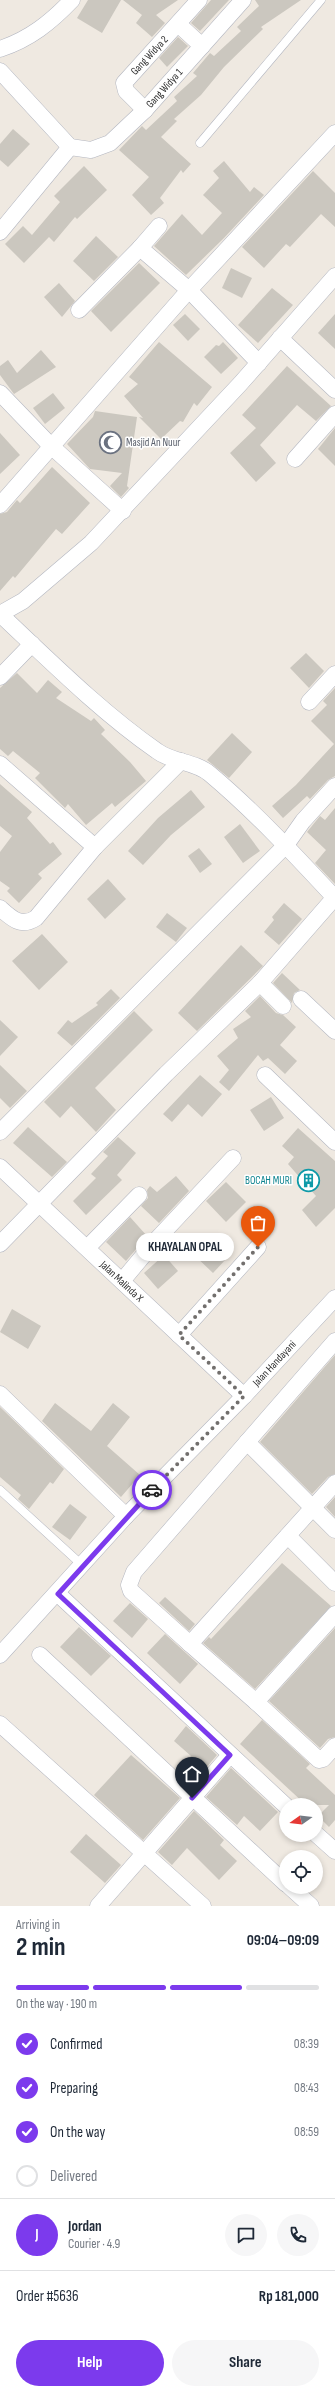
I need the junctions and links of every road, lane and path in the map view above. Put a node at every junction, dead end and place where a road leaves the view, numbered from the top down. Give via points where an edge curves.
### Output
1 (72, 0) edge
2 (199, 0) edge
3 (244, 0) edge
4 (321, 0) edge
5 (178, 24) junction
6 (202, 46) junction
7 (0, 50) edge
8 (0, 71) edge
9 (145, 110) junction
10 (335, 133) edge
11 (200, 143) dead end
12 (70, 147) junction
13 (159, 226) dead end
14 (0, 232) edge
15 (140, 248) junction
16 (335, 276) edge
17 (189, 290) junction
18 (80, 310) dead end
19 (280, 338) junction
20 (259, 363) junction
21 (335, 390) edge
22 (0, 393) edge
23 (335, 414) edge
24 (51, 446) junction
25 (295, 459) dead end
26 (1, 501) edge
27 (123, 511) junction
28 (0, 614) edge
29 (32, 644) junction
30 (335, 674) edge
31 (0, 677) edge
32 (309, 702) dead end
33 (181, 761) junction
34 (0, 764) edge
35 (335, 786) edge
36 (286, 845) junction
37 (95, 847) junction
38 (335, 897) edge
39 (0, 908) edge
40 (260, 983) junction
41 (301, 999) dead end
42 (283, 1006) dead end
43 (335, 1031) edge
44 (265, 1075) dead end
45 (0, 1132) edge
46 (335, 1142) edge
47 (233, 1158) dead end
48 (0, 1167) edge
49 (139, 1194) dead end
50 (39, 1203) junction
51 (0, 1244) edge
52 (258, 1247) dead end
53 (87, 1248) junction
54 (122, 1281) junction
55 (335, 1298) edge
56 (179, 1335) junction
57 (335, 1342) edge
58 (0, 1394) edge
59 (244, 1396) junction
60 (247, 1442) junction
61 (335, 1483) edge
62 (0, 1490) edge
63 (312, 1508) junction
64 (126, 1516) junction
65 (335, 1530) edge
66 (288, 1536) junction
67 (82, 1565) junction
68 (335, 1583) edge
69 (58, 1594) junction
70 (335, 1614) edge
71 (190, 1644) junction
72 (0, 1655) edge
73 (40, 1655) dead end
74 (256, 1702) junction
75 (0, 1724) edge
76 (335, 1746) edge
77 (230, 1755) junction
78 (192, 1798) junction
79 (279, 1800) edge
80 (323, 1840) edge
81 (335, 1851) edge
82 (143, 1853) junction
83 (279, 1878) edge
84 (298, 1894) edge
85 (98, 1906) edge
86 (203, 1906) edge
87 (311, 1906) edge

1 - 7 street via 33,35
2 - 5 street, Gang Widya 2
3 - 6 street, Gang Widya 1
4 - 11 lane
5 - 6 street
5 - 9 street, Gang Widya 2 via 124,83 126,90
6 - 9 street, Gang Widya 1
8 - 12 street
9 - 12 street, Gang Widya 1 via 105,146 86,150
10 - 17 street
12 - 14 street
13 - 15 street
15 - 17 street
15 - 18 street
16 - 19 street
17 - 20 street
17 - 24 street
19 - 20 street
19 - 21 street
20 - 27 street
22 - 24 street
23 - 25 street
24 - 26 street
24 - 27 street
27 - 28 street via 91,543 24,601
28 - 29 street
29 - 31 street
29 - 33 street via 114,718 159,752
30 - 32 street
33 - 36 street via 208,773
33 - 37 street
34 - 37 street
35 - 36 street via 303,821
36 - 38 street
36 - 45 street
37 - 39 street via 31,922 16,922
38 - 40 street
40 - 42 street
40 - 50 street
41 - 43 street
44 - 46 street
47 - 54 street via 158,1238
48 - 50 street, Jalan Malinda X
49 - 53 street
50 - 51 street
50 - 53 street, Jalan Malinda X
52 - 56 street
53 - 54 street, Jalan Malinda X
54 - 56 street, Jalan Malinda X
55 - 59 street, Jalan Handayani
56 - 59 street, Jalan Malinda X
57 - 60 street
58 - 64 street
59 - 64 street, Jalan Handayani
60 - 63 street
60 - 71 street via 134,1572 129,1585 131,1591
61 - 63 street
62 - 67 lane
63 - 65 street
63 - 66 street
64 - 67 street, Jalan Handayani
66 - 68 street
66 - 71 street
67 - 69 street, Jalan Handayani
69 - 72 street, Jalan Handayani
69 - 77 street
70 - 74 street
71 - 74 street
73 - 78 street
74 - 76 street via 318,1760 323,1759
75 - 82 street
77 - 78 street
77 - 79 street
78 - 82 street
78 - 83 street
80 - 81 street
82 - 85 street
82 - 86 street
84 - 87 street

